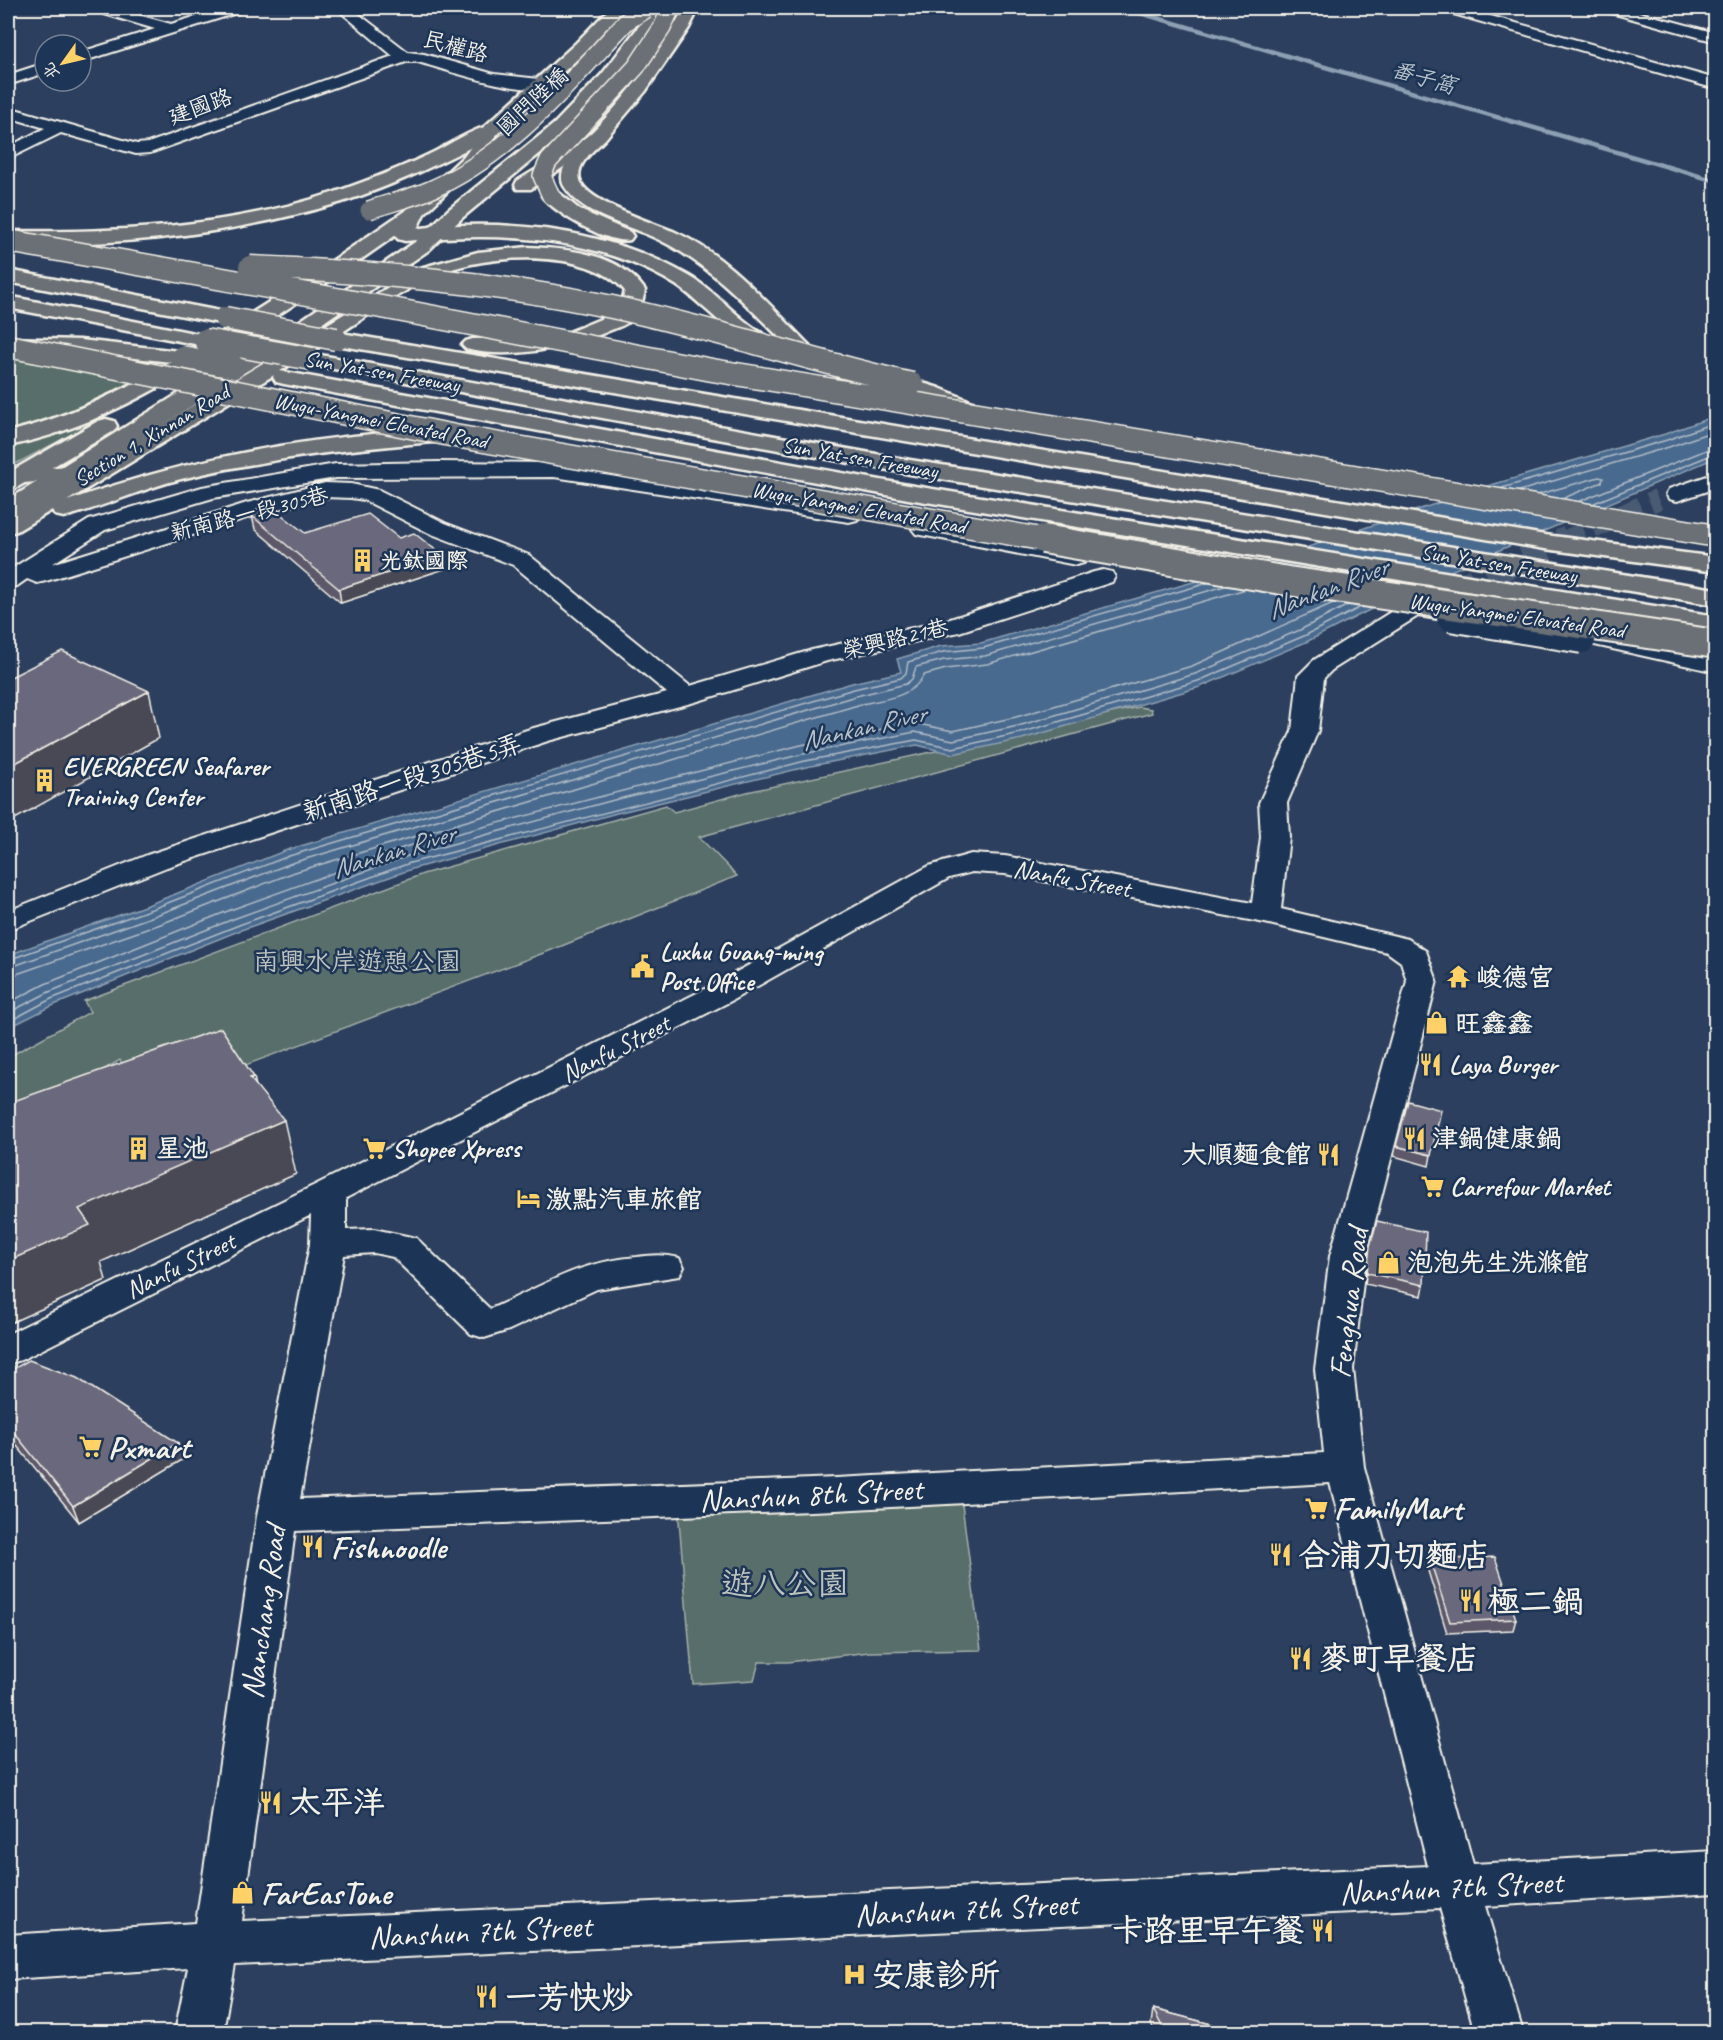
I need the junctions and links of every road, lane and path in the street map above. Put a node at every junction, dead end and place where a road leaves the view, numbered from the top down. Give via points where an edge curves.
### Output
1 (99, 8) edge
2 (238, 8) edge
3 (343, 8) edge
4 (618, 8) edge
5 (652, 8) edge
6 (671, 8) edge
7 (691, 8) edge
8 (700, 8) edge
9 (1448, 8) edge
10 (1498, 8) edge
11 (1609, 8) edge
12 (1474, 14) junction
13 (681, 28) junction
14 (171, 29) junction
15 (1716, 38) edge
16 (93, 53) edge
17 (404, 57) junction
18 (17, 58) dead end
19 (33, 63) edge
20 (1716, 68) edge
21 (33, 71) edge
22 (1689, 76) junction
23 (8, 80) edge
24 (539, 84) junction
25 (1716, 84) edge
26 (8, 112) edge
27 (59, 127) junction
28 (491, 130) junction
29 (599, 135) junction
30 (8, 154) edge
31 (350, 215) dead end
32 (430, 218) junction
33 (296, 227) dead end
34 (8, 241) edge
35 (413, 241) junction
36 (8, 252) edge
37 (8, 276) edge
38 (8, 302) edge
39 (8, 322) edge
40 (336, 339) junction
41 (8, 344) edge
42 (798, 345) junction
43 (295, 350) junction
44 (182, 357) junction
45 (965, 407) junction
46 (8, 440) edge
47 (707, 456) junction
48 (72, 473) junction
49 (11, 479) edge
50 (1716, 480) edge
51 (1677, 494) tunnel mouth
52 (8, 510) edge
53 (1716, 519) edge
54 (8, 520) edge
55 (8, 526) edge
56 (8, 535) edge
57 (1716, 536) edge
58 (1673, 558) junction
59 (1716, 565) edge
60 (1103, 577) dead end
61 (8, 581) edge
62 (8, 586) edge
63 (1452, 586) junction
64 (1716, 597) edge
65 (1716, 624) edge
66 (1716, 645) edge
67 (1716, 665) edge
68 (686, 696) junction
69 (1265, 914) junction
70 (8, 921) edge
71 (1415, 958) joint
72 (329, 1192) junction
73 (328, 1244) junction
74 (666, 1268) dead end
75 (8, 1350) edge
76 (1345, 1467) junction
77 (277, 1516) junction
78 (1716, 1872) edge
79 (1457, 1888) junction
80 (216, 1943) junction
81 (8, 1957) edge
82 (199, 2032) edge
83 (1499, 2032) edge

1 - 14 street
2 - 14 street
3 - 17 street, 民權路
4 - 24 main road
5 - 31 main road, bridge via 627,21 534,119 482,161 430,190
5 - 32 main road, 國門陸橋 via 591,76 534,130
5 - 32 main road, 國門陸橋 via 608,78 560,128 455,214
6 - 42 main road, bridge via 664,27 618,89 552,156 542,178 551,195 573,214 661,251 754,319
7 - 13 main road
8 - 13 street
9 - 12 street
10 - 12 street
11 - 15 street
12 - 22 street
13 - 29 main road via 639,88
14 - 16 street
17 - 24 street, 民權路 via 419,57 493,79
17 - 27 street, 建國路 via 150,148 136,149
18 - 19 street
20 - 22 street
21 - 23 street
22 - 25 street
24 - 28 main road
26 - 27 street, 建國路
27 - 30 street
28 - 32 main road
28 - 34 main road via 379,183 284,211 136,233
29 - 32 main road via 472,219
29 - 42 main road via 572,167 570,179 576,190 597,205 680,242 703,257
32 - 35 main road
32 - 35 main road
32 - 43 main road via 441,248
32 - 45 main road via 487,231 545,235 606,247 658,267 686,283 742,330 780,354 853,379
32 - 46 main road via 113,405
33 - 34 main road via 213,241 148,246 92,248
34 - 57 main road, bridge via 712,370
35 - 43 main road
35 - 49 main road, Section 1, Xinnan Road
36 - 53 main road, bridge via 402,274 488,285 613,307 899,381 1030,409
37 - 40 main road, Sun Yat-sen Freeway, bridge
38 - 43 main road, Sun Yat-sen Freeway, bridge via 205,340
39 - 44 main road
40 - 55 main road via 513,346 546,342 580,334 624,316 635,290 621,274 599,264 537,254 482,257 432,270
40 - 58 main road, Sun Yat-sen Freeway via 1545,542
41 - 44 main road via 80,346
41 - 66 main road, Wugu-Yangmei Elevated Road, bridge via 455,435 947,523 1288,581
42 - 45 main road
43 - 48 main road, Section 1, Xinnan Road via 237,367
43 - 54 main road, Section 1, Xinnan Road
43 - 64 main road, Sun Yat-sen Freeway via 921,468
44 - 47 main road, bridge
45 - 58 main road via 1096,440 1572,532
47 - 56 main road via 550,437 454,433 401,437 279,453 137,484
47 - 63 main road
48 - 49 main road
48 - 52 main road, Section 1, Xinnan Road
50 - 51 street
58 - 59 main road, Sun Yat-sen Freeway
60 - 68 street, 榮興路21巷 via 950,627 821,655
61 - 67 street, bridge via 97,525 210,492 336,471 554,470 858,517 1118,566
62 - 68 street, 新南路一段305巷 via 255,508 325,490 351,491 371,495 437,528 521,560
63 - 65 main road
63 - 66 main road via 1531,612
67 - 69 street via 1586,636 1414,608 1323,664 1311,676 1305,731 1273,802 1275,837
68 - 70 street, 新南路一段305巷5弄 via 539,735 157,861
69 - 71 street, Nanfu Street via 1397,945
69 - 72 street, Nanfu Street via 1005,865 971,863 939,872 720,994
71 - 76 street, Fenghua Road via 1422,981 1348,1256 1334,1369
72 - 73 street, Nanchang Road
72 - 75 street, Nanfu Street
73 - 74 street via 374,1241 405,1247 484,1325 500,1321 580,1281 631,1269
73 - 77 street, Nanchang Road
76 - 77 street, Nanshun 8th Street via 836,1494
76 - 79 street, Fenghua Road
77 - 80 street, Nanchang Road
78 - 79 street, Nanshun 7th Street
79 - 80 street, Nanshun 7th Street
79 - 83 street, Fenghua Road
80 - 81 street, Nanshun 7th Street
80 - 82 street, Nanchang Road

